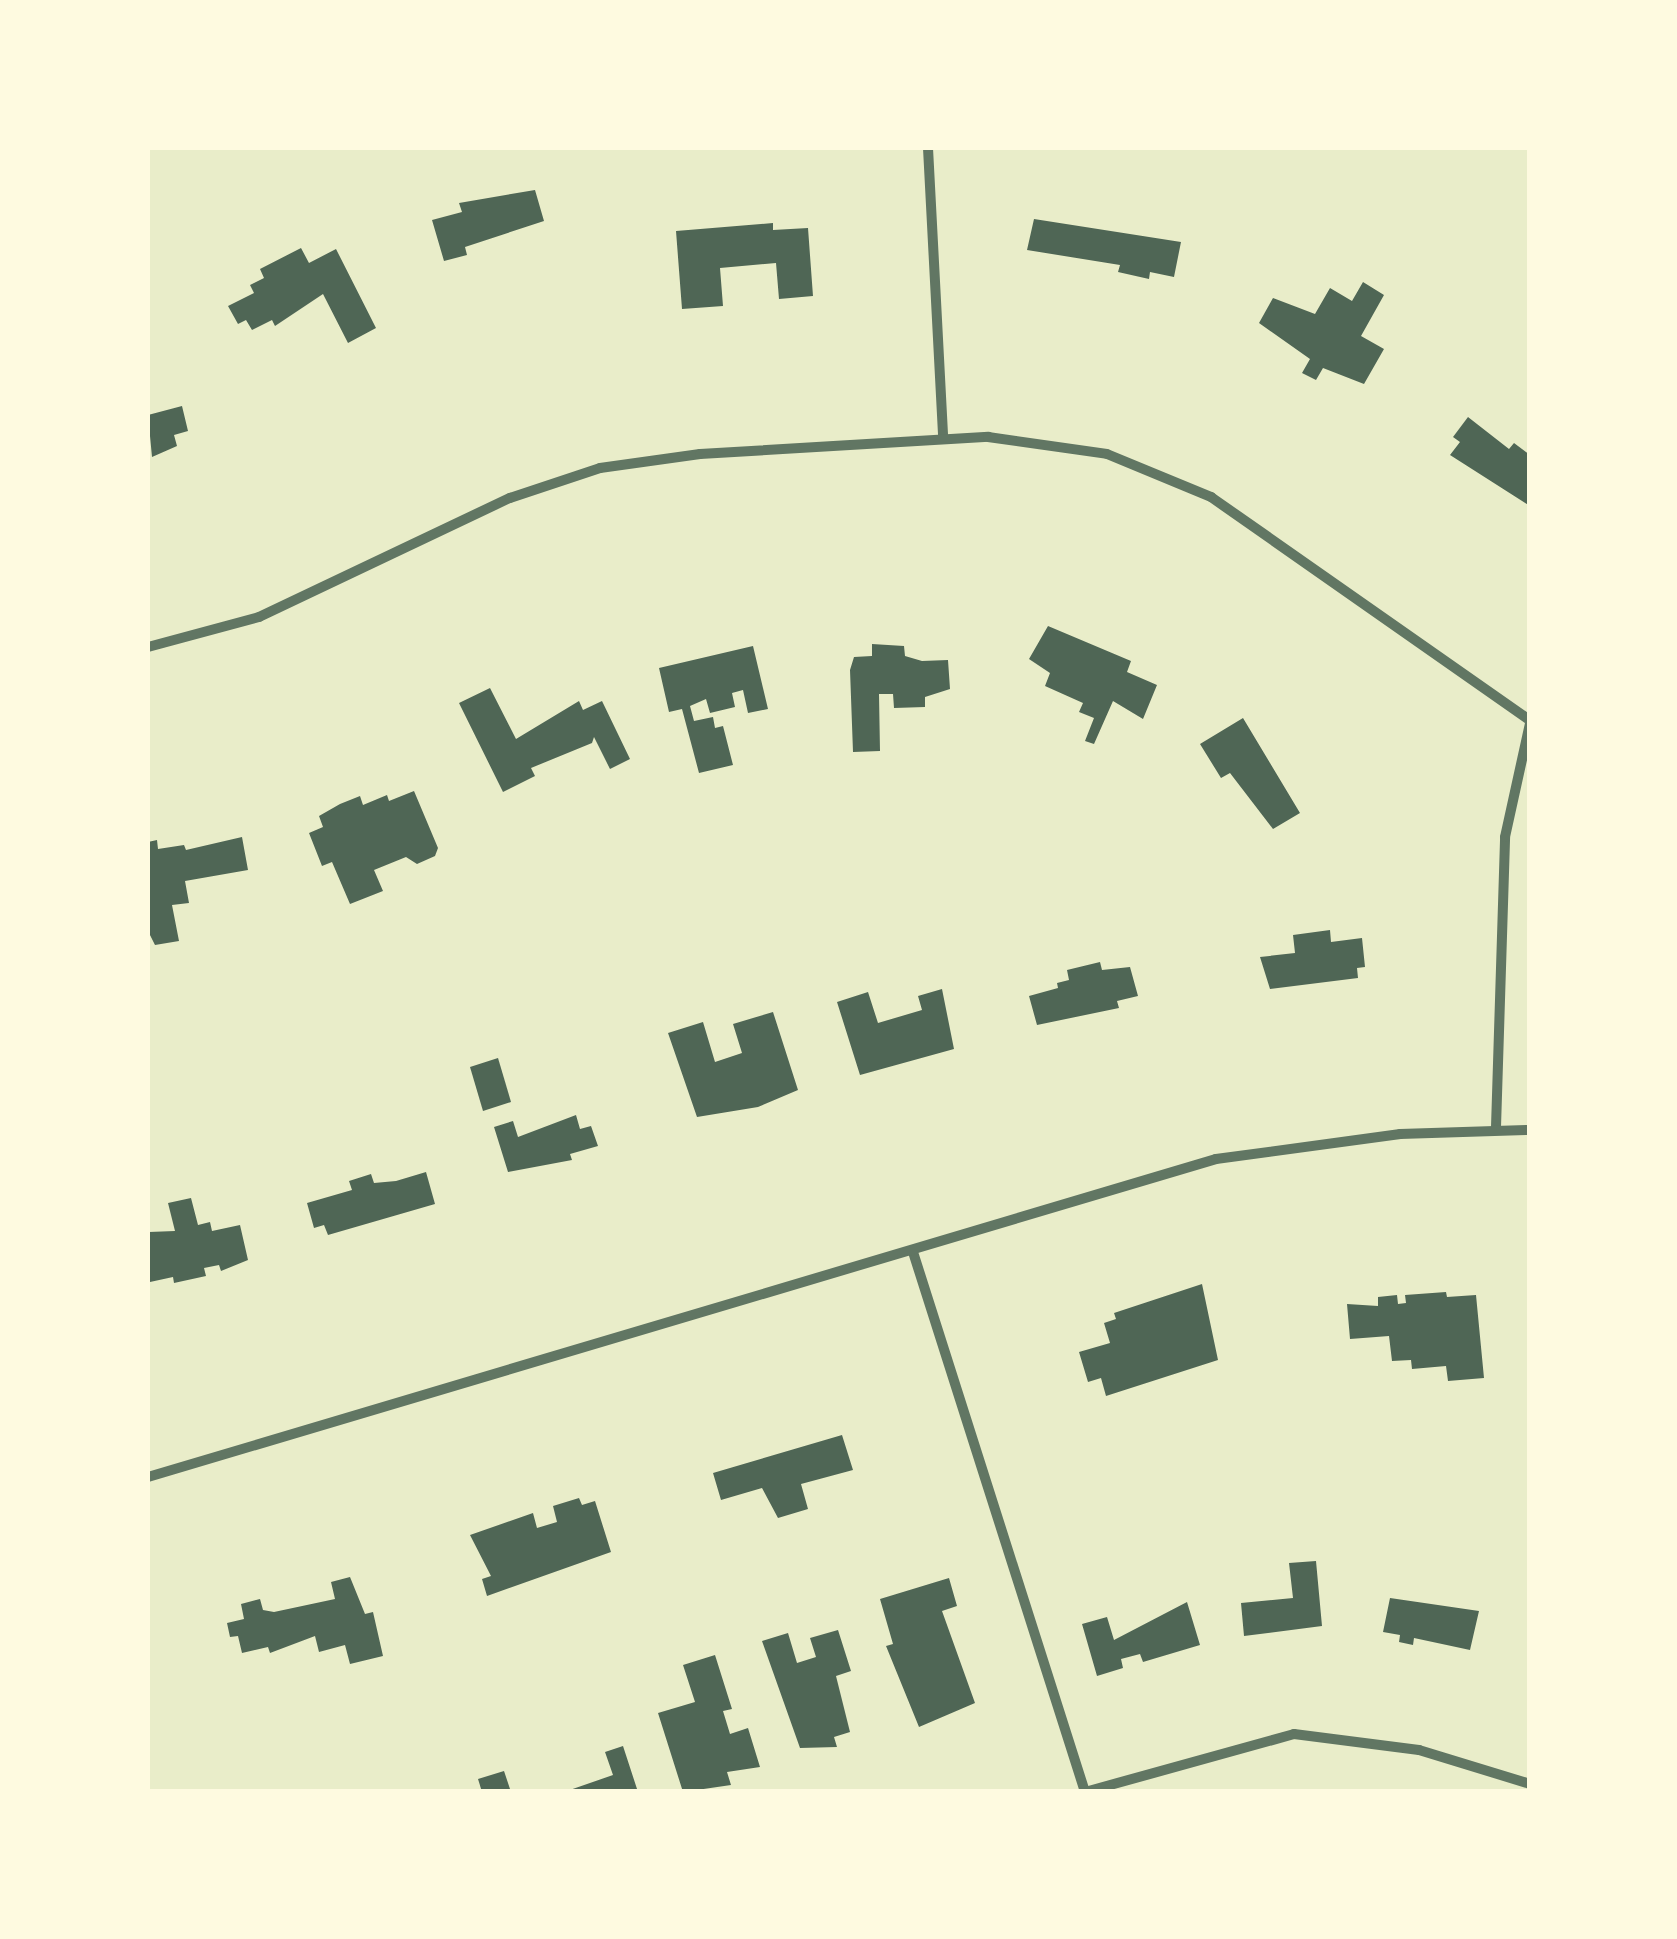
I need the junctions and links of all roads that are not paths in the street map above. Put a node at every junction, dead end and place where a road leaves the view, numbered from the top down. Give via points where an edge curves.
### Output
1 (928, 148) edge
2 (944, 436) junction
3 (148, 647) edge
4 (1530, 722) edge
5 (1496, 1128) junction
6 (1530, 1130) edge
7 (914, 1252) junction
8 (148, 1476) edge
9 (1530, 1784) edge
10 (1085, 1791) edge

1 - 2 street
2 - 3 street via 600,468 497,504 260,617
2 - 4 street via 1066,443 1172,477 1281,542
4 - 5 street via 1505,838
5 - 6 street
5 - 7 street via 1216,1159
7 - 8 street
7 - 10 street
9 - 10 street via 1419,1750 1294,1734

